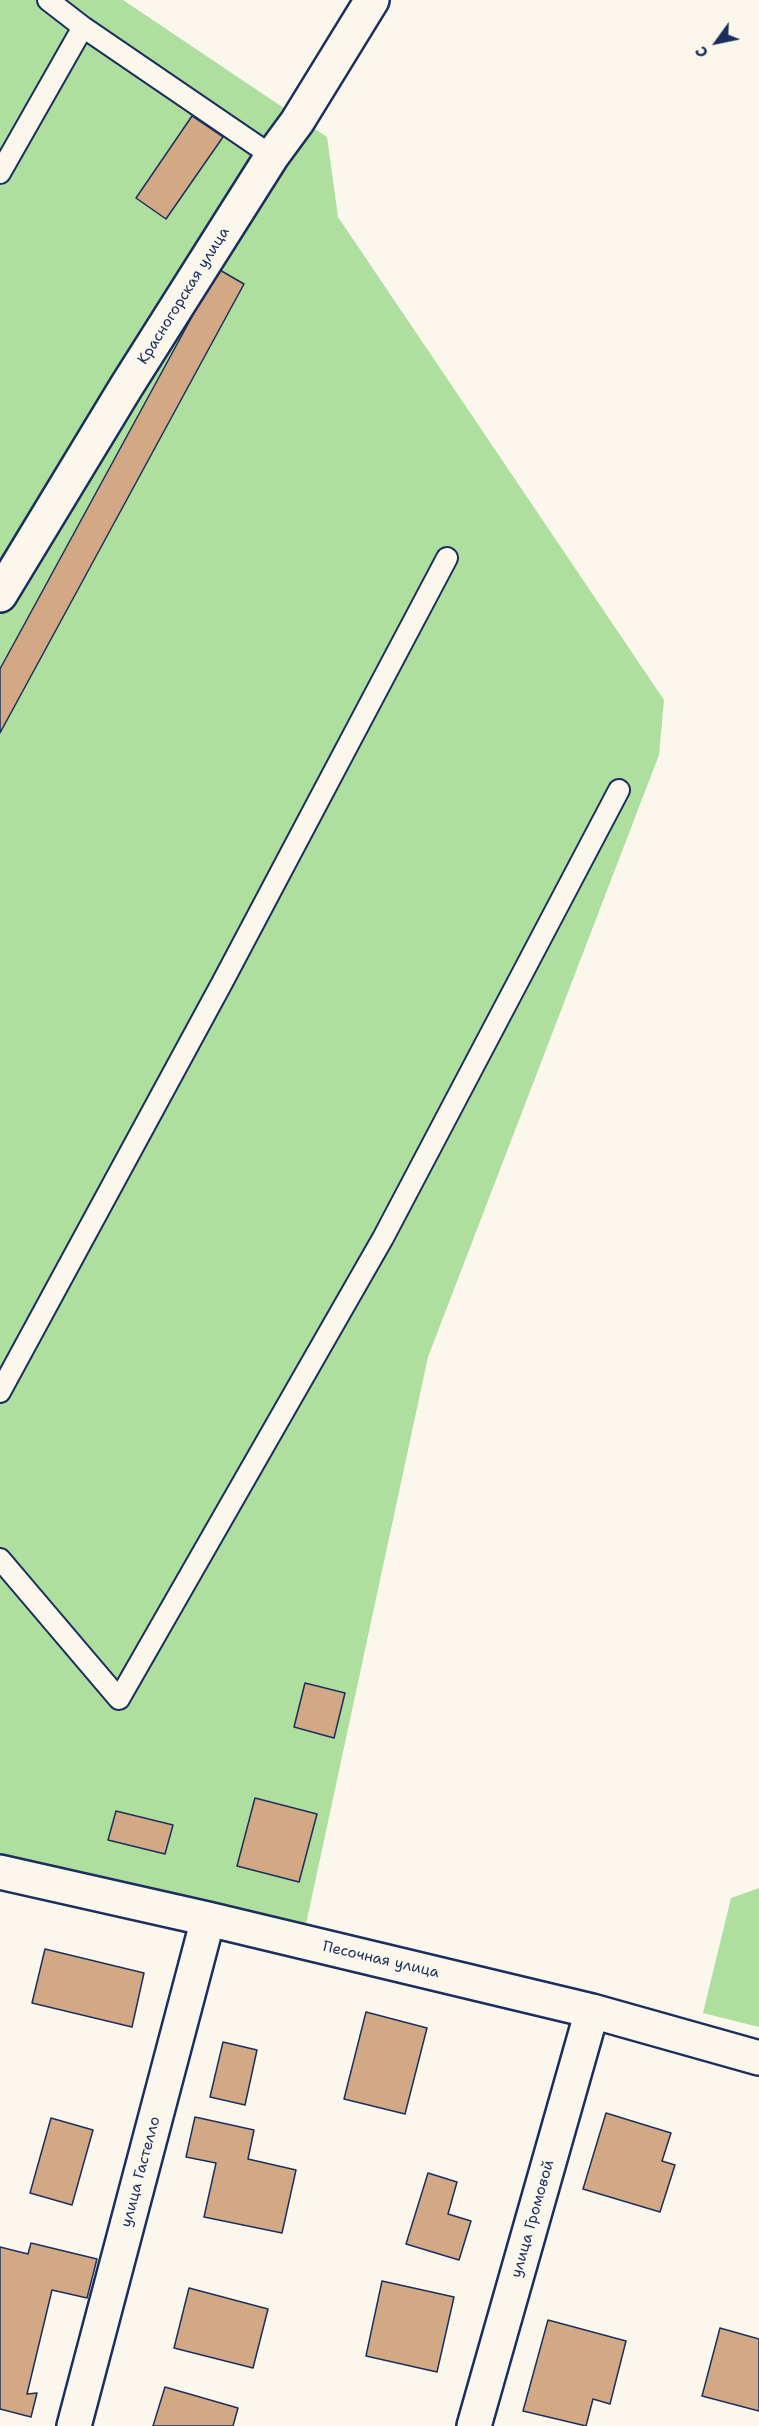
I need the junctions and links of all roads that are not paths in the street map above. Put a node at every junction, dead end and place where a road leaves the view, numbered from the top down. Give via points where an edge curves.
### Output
1 (48, 0) edge
2 (372, 0) edge
3 (83, 27) junction
4 (272, 156) junction
5 (0, 173) edge
6 (447, 558) dead end
7 (0, 595) edge
8 (619, 790) dead end
9 (0, 1392) edge
10 (0, 1559) edge
11 (0, 1872) edge
12 (208, 1919) junction
13 (592, 2011) junction
14 (759, 2058) edge
15 (74, 2426) edge
16 (474, 2426) edge

1 - 3 lane
2 - 4 street, Красногорская улица
3 - 4 lane
3 - 5 lane
4 - 7 street, Красногорская улица
6 - 9 lane
8 - 10 lane via 382,1238 119,1699
11 - 12 street, Песочная улица
12 - 13 street, Песочная улица
12 - 15 street, улица Гастелло
13 - 14 street, Песочная улица
13 - 16 street, улица Громовой

